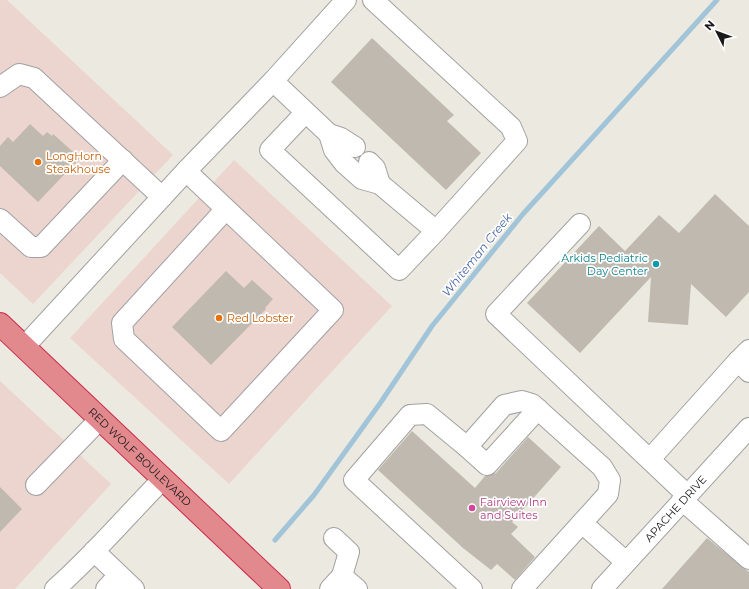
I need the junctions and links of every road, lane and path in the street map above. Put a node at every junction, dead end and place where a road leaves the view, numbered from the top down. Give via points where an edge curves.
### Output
1 (346, 0) edge
2 (373, 0) edge
3 (273, 81) junction
4 (0, 87) edge
5 (305, 113) junction
6 (329, 134) junction
7 (355, 146) dead end
8 (122, 160) junction
9 (369, 162) dead end
10 (186, 171) junction
11 (380, 184) junction
12 (162, 197) junction
13 (226, 209) junction
14 (0, 219) edge
15 (580, 224) dead end
16 (436, 231) junction
17 (0, 324) edge
18 (24, 347) junction
19 (745, 361) edge
20 (538, 409) junction
21 (100, 419) junction
22 (749, 428) edge
23 (467, 446) junction
24 (650, 459) junction
25 (164, 479) junction
26 (36, 485) dead end
27 (684, 497) junction
28 (582, 523) junction
29 (334, 538) dead end
30 (94, 552) junction
31 (749, 560) edge
32 (626, 562) junction
33 (113, 582) edge
34 (336, 583) edge
35 (55, 589) edge
36 (134, 589) edge
37 (279, 589) edge
38 (357, 589) edge
39 (472, 589) edge
40 (522, 589) edge
41 (602, 589) edge

1 - 3 street
2 - 16 street via 511,127 517,141
3 - 5 street
3 - 10 street
4 - 8 street via 19,74 34,78
5 - 6 street
5 - 16 street via 270,150 399,270
6 - 7 street
6 - 11 street via 334,150 344,163 362,179
8 - 12 street
8 - 14 street via 41,248 31,247
9 - 11 street via 375,168
10 - 12 street
10 - 13 street
11 - 16 street
12 - 18 street
13 - 13 street via 333,310 221,430 124,339 122,323
15 - 24 street via 496,314
17 - 18 highway, RED WOLF BOULEVARD
18 - 21 highway, RED WOLF BOULEVARD
19 - 24 street
20 - 23 street via 522,401 504,405
20 - 23 street via 487,465
20 - 28 street via 602,466 610,480 608,494
21 - 25 highway, RED WOLF BOULEVARD
21 - 26 street
22 - 27 street, APACHE DRIVE
23 - 39 street via 427,414 410,416 354,480
24 - 27 street
25 - 30 street
25 - 37 highway, RED WOLF BOULEVARD
27 - 31 street
27 - 32 street, APACHE DRIVE
28 - 32 street
28 - 40 street
29 - 34 street via 349,552
30 - 33 street
30 - 35 street
32 - 41 street, APACHE DRIVE
33 - 36 street
34 - 38 street

